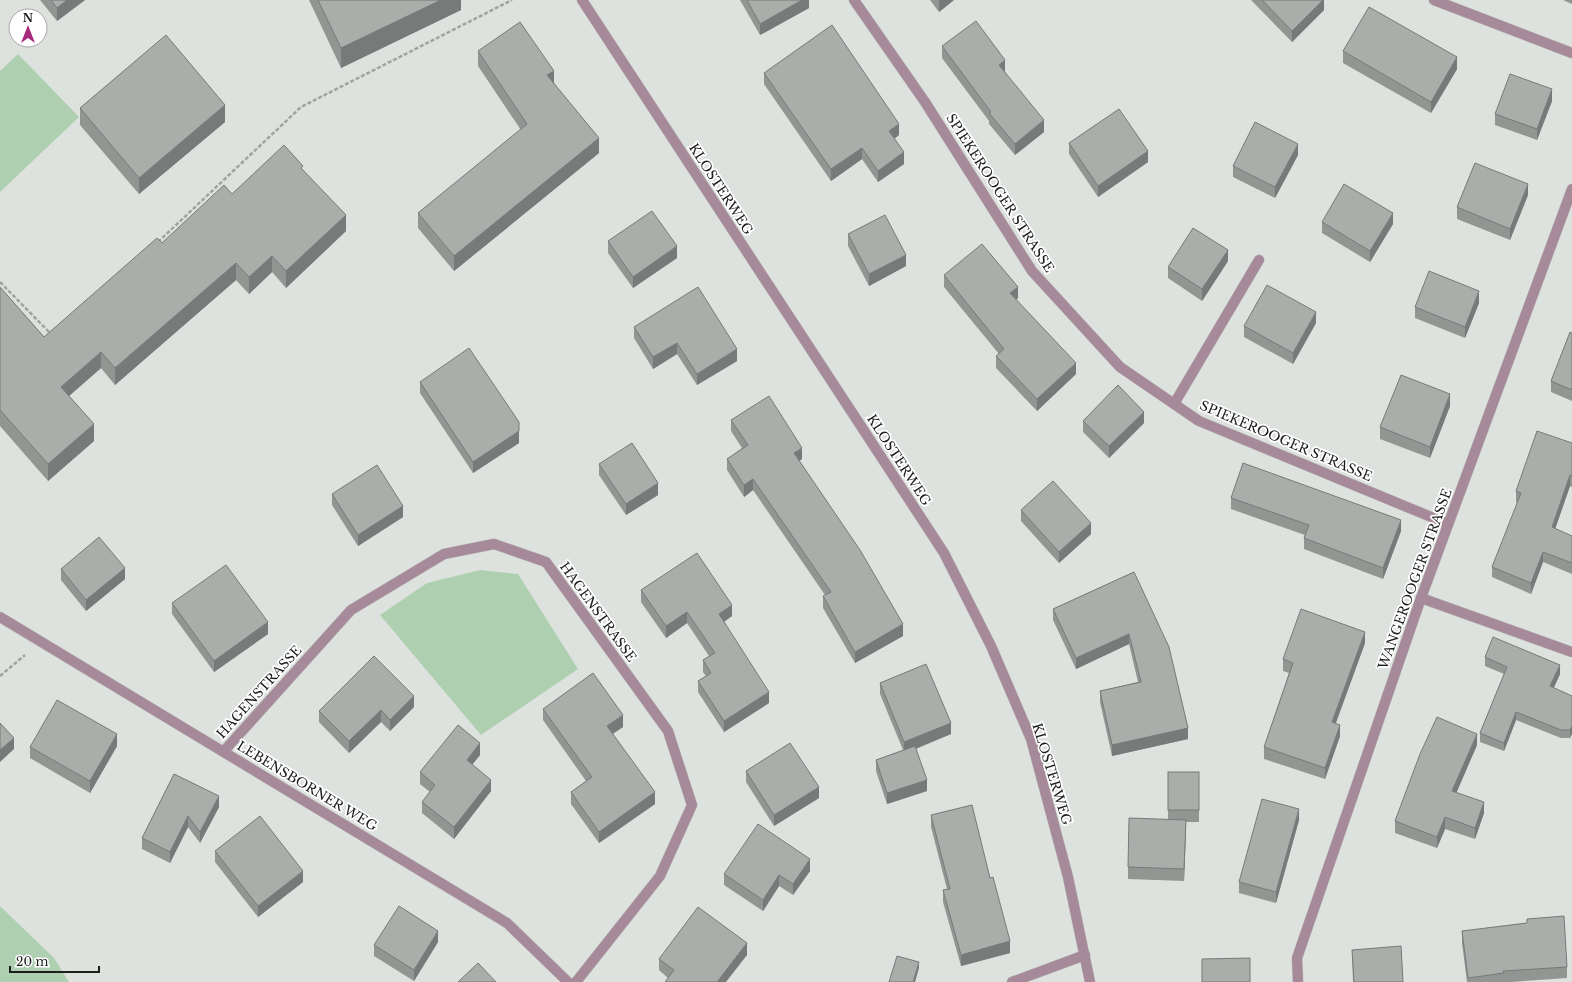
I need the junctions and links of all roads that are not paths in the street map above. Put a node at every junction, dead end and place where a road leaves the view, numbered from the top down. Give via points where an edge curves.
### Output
1 (582, 0) edge
2 (854, 0) edge
3 (1434, 0) edge
4 (1572, 53) edge
5 (1572, 190) edge
6 (1259, 260) dead end
7 (1174, 404) junction
8 (1448, 524) junction
9 (1421, 598) junction
10 (0, 617) edge
11 (1572, 652) edge
12 (224, 751) junction
13 (1085, 955) junction
14 (568, 982) edge
15 (576, 982) edge
16 (1012, 982) edge
17 (1090, 982) edge
18 (1298, 982) edge

1 - 13 street, KLOSTERWEG via 944,553 991,646 1031,739 1068,877
2 - 7 street, SPIEKEROOGER STRASSE via 925,102 1032,271 1120,367
3 - 4 street
5 - 8 street, WANGEROOGER STRASSE
6 - 7 street
7 - 8 street, SPIEKEROOGER STRASSE via 1199,421
8 - 9 street, WANGEROOGER STRASSE
9 - 11 street
9 - 18 street, WANGEROOGER STRASSE via 1297,958
10 - 12 street, LEBENSBORNER WEG
12 - 14 street, LEBENSBORNER WEG via 507,923
12 - 15 street, HAGENSTRASSE via 351,610 444,554 494,544 546,562 668,731 692,804 660,876
13 - 16 street
13 - 17 street, KLOSTERWEG

